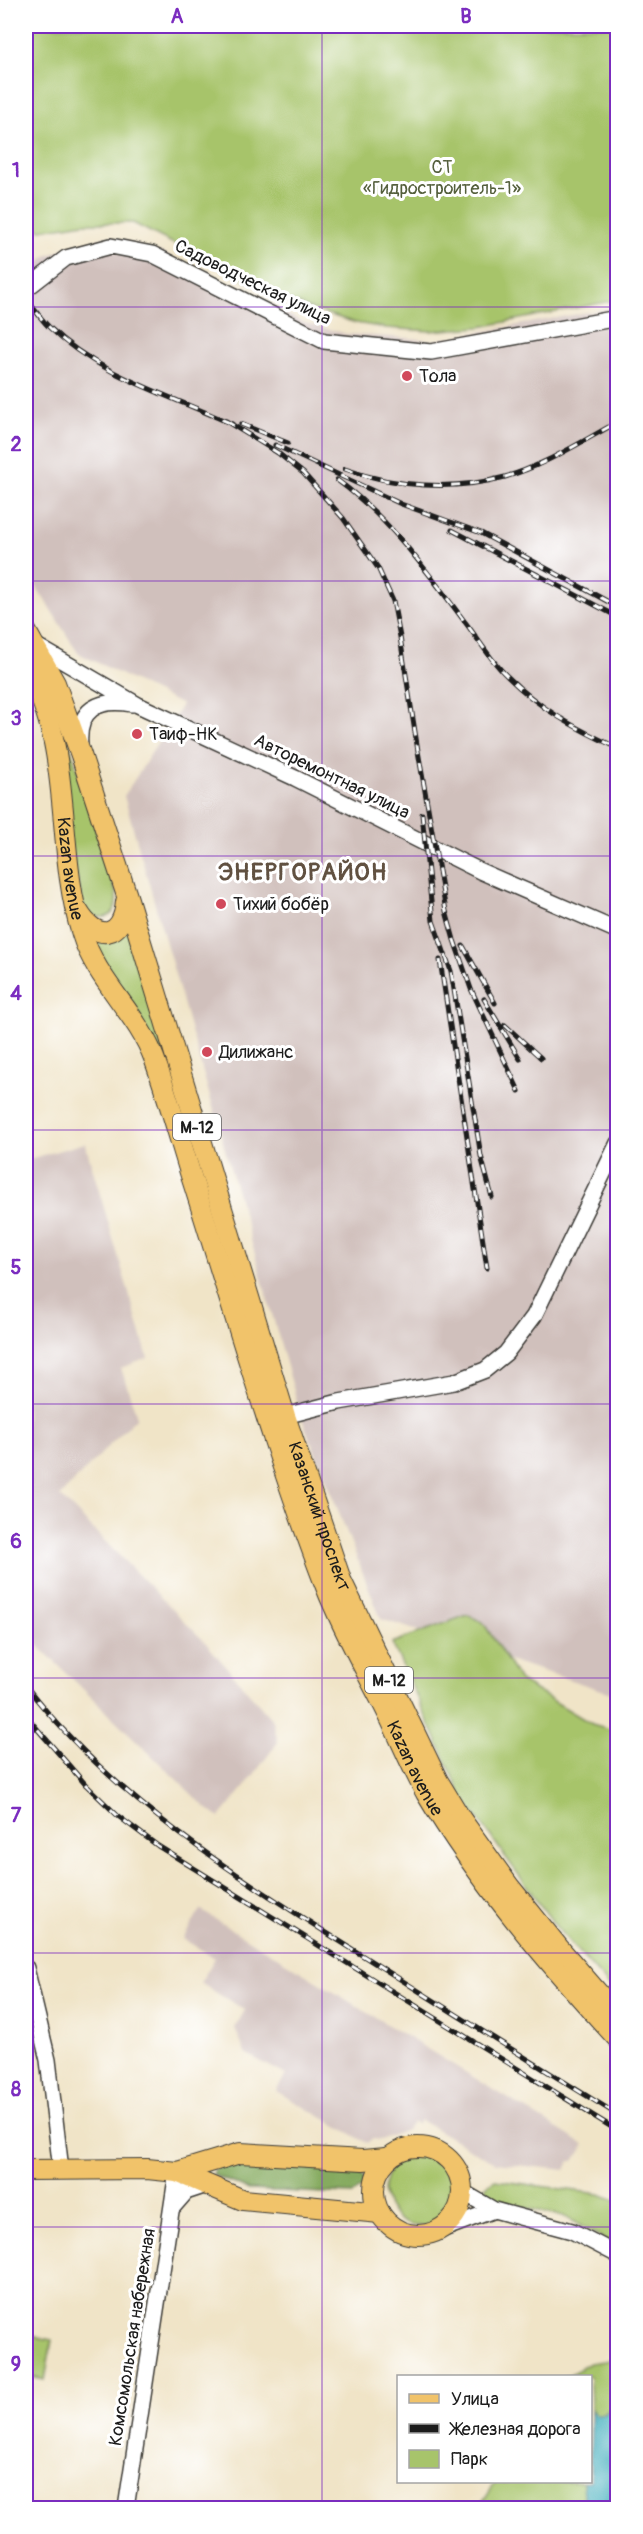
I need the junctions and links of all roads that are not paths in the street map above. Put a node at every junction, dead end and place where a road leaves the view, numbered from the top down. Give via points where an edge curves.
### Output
1 (26, 289) edge
2 (618, 318) edge
3 (30, 638) edge
4 (26, 668) edge
5 (138, 705) junction
6 (81, 755) junction
7 (127, 896) junction
8 (74, 904) junction
9 (618, 931) edge
10 (618, 1143) edge
11 (285, 1416) junction
12 (319, 1542) junction
13 (334, 1584) junction
14 (26, 1968) edge
15 (618, 2016) edge
16 (618, 2039) edge
17 (387, 2158) junction
18 (26, 2170) edge
19 (61, 2170) junction
20 (177, 2172) junction
21 (207, 2185) junction
22 (463, 2192) junction
23 (494, 2210) junction
24 (171, 2211) junction
25 (380, 2213) junction
26 (433, 2233) junction
27 (618, 2255) edge
28 (126, 2508) edge

1 - 2 street, Садоводческая улица via 66,258 111,246 152,254 324,341 431,352
3 - 5 street, Авторемонтная улица
3 - 6 main road, Kazan avenue / М-12 via 55,682
4 - 8 main road, Kazan avenue / М-12 via 43,703 58,758
5 - 6 street via 103,702 93,708 84,717 79,731
5 - 9 street, Авторемонтная улица via 480,871
6 - 7 main road, Kazan avenue / М-12
7 - 8 main road via 125,916 110,933 86,925
7 - 11 main road, Казанский проспект / М-12
8 - 12 main road, Kazan avenue / М-12 via 90,957 153,1054
10 - 11 street via 534,1316 506,1353 485,1370 454,1382 339,1402
11 - 12 main road, Казанский проспект / М-12
12 - 13 main road, Казанский проспект / М-12
13 - 15 main road, Казанский проспект / М-12 via 461,1819 537,1922
13 - 16 main road, Kazan avenue / М-12 via 342,1626 424,1789 497,1896
14 - 19 street via 48,2060
17 - 20 main road via 240,2153
17 - 22 main road via 411,2147 435,2150 456,2167
17 - 25 main road via 374,2188
18 - 19 main road
19 - 20 main road
20 - 21 main road
20 - 24 street, Комсомольская набережная
21 - 24 street via 186,2192
21 - 25 main road via 243,2200
22 - 23 street
22 - 26 main road via 456,2215
23 - 26 street
23 - 27 street via 572,2231
24 - 28 street, Комсомольская набережная
25 - 26 main road via 393,2228 406,2234

